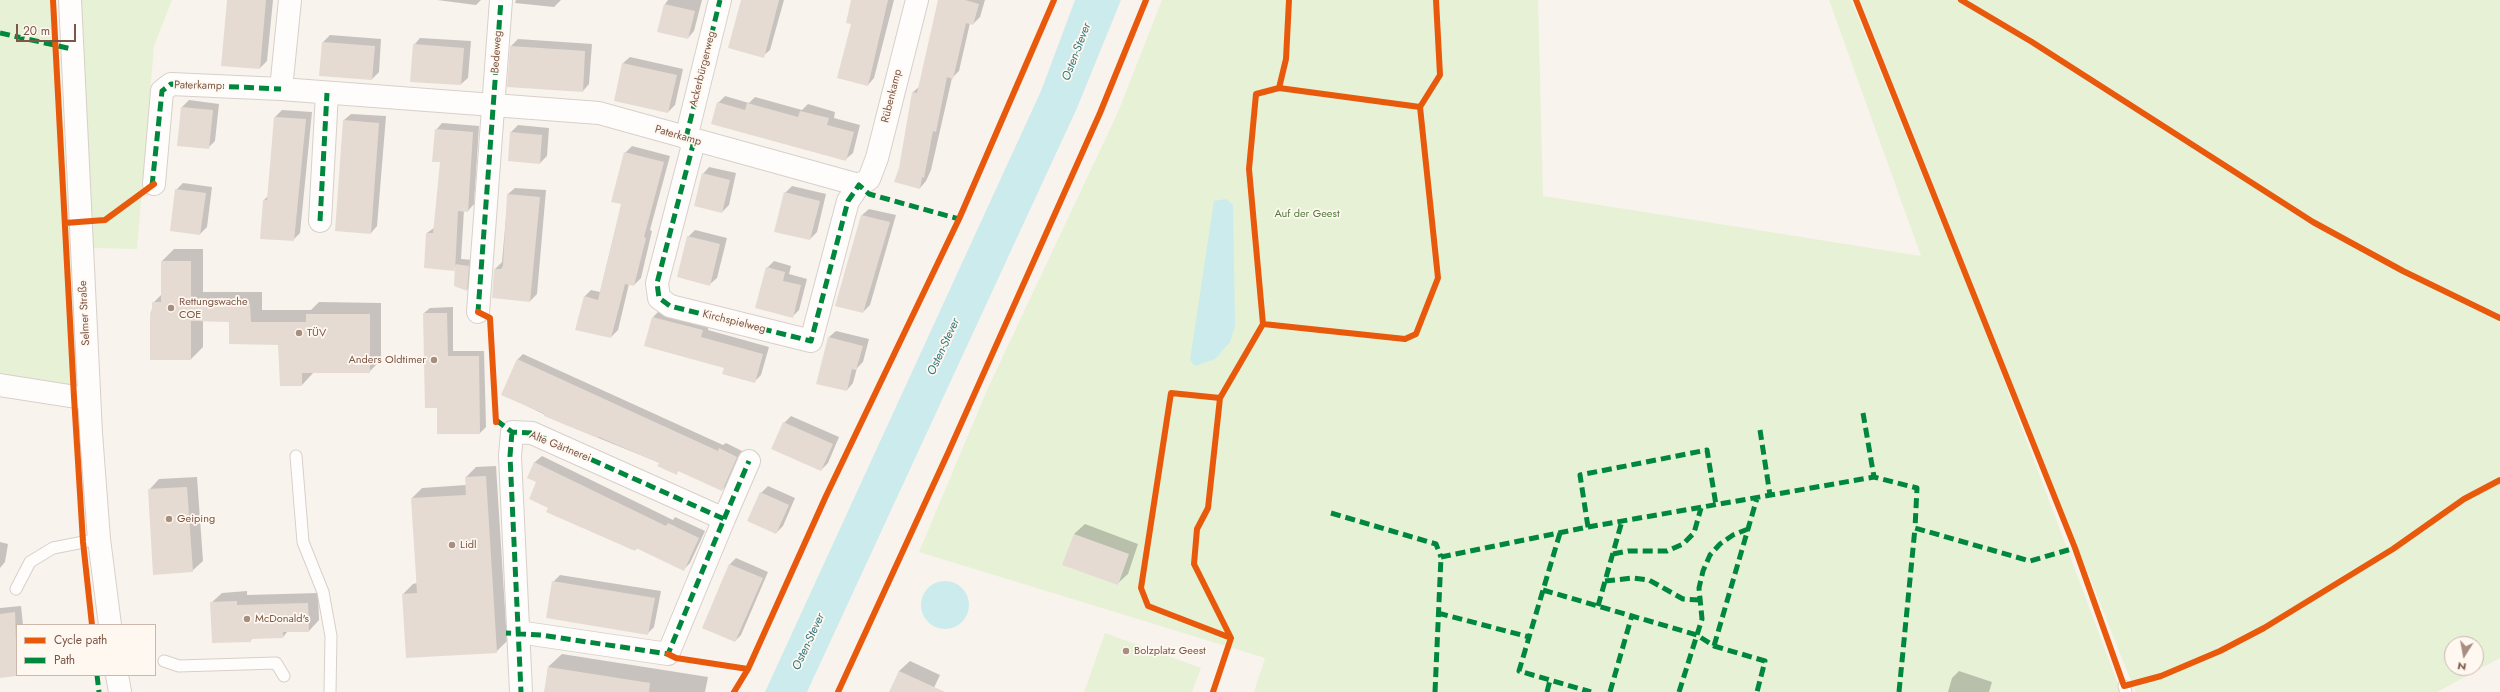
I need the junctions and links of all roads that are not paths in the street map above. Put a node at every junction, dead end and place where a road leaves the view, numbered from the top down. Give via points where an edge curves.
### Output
1 (70, 0) edge
2 (290, 0) edge
3 (501, 0) edge
4 (720, 0) edge
5 (917, 0) edge
6 (281, 89) junction
7 (327, 93) junction
8 (494, 105) junction
9 (690, 139) junction
10 (154, 184) dead end
11 (859, 185) junction
12 (320, 221) dead end
13 (478, 312) dead end
14 (0, 385) edge
15 (89, 399) junction
16 (296, 456) dead end
17 (749, 461) dead end
18 (724, 519) junction
19 (99, 539) junction
20 (16, 589) dead end
21 (110, 624) edge
22 (518, 632) junction
23 (164, 661) dead end
24 (117, 676) edge
25 (284, 676) dead end
26 (120, 692) edge
27 (330, 692) edge
28 (521, 692) edge

1 - 15 street, Selmer Straße
2 - 6 street
3 - 8 street, Bedeweg
4 - 9 street, Ackerbürgerweg
5 - 11 street, Rübenkamp via 877,158 869,180
6 - 7 street, Paterkamp
6 - 10 street, Paterkamp via 171,84 162,91
7 - 8 street, Paterkamp
7 - 12 street
8 - 9 street, Paterkamp via 599,113
8 - 13 street
9 - 11 street, Paterkamp
9 - 11 street, Kirchspielweg via 657,283 659,298 670,306 811,341 848,201
14 - 15 street
15 - 19 street, Selmer Straße
16 - 27 lane via 303,542 323,592 331,636
17 - 18 street
18 - 22 street via 668,654
18 - 22 street, Alte Gärtnerei via 532,433 512,432 510,456
19 - 20 lane via 53,548 30,562
19 - 21 street, Selmer Straße
22 - 28 street, Alte Gärtnerei
23 - 25 lane via 178,666 276,663
24 - 26 street

